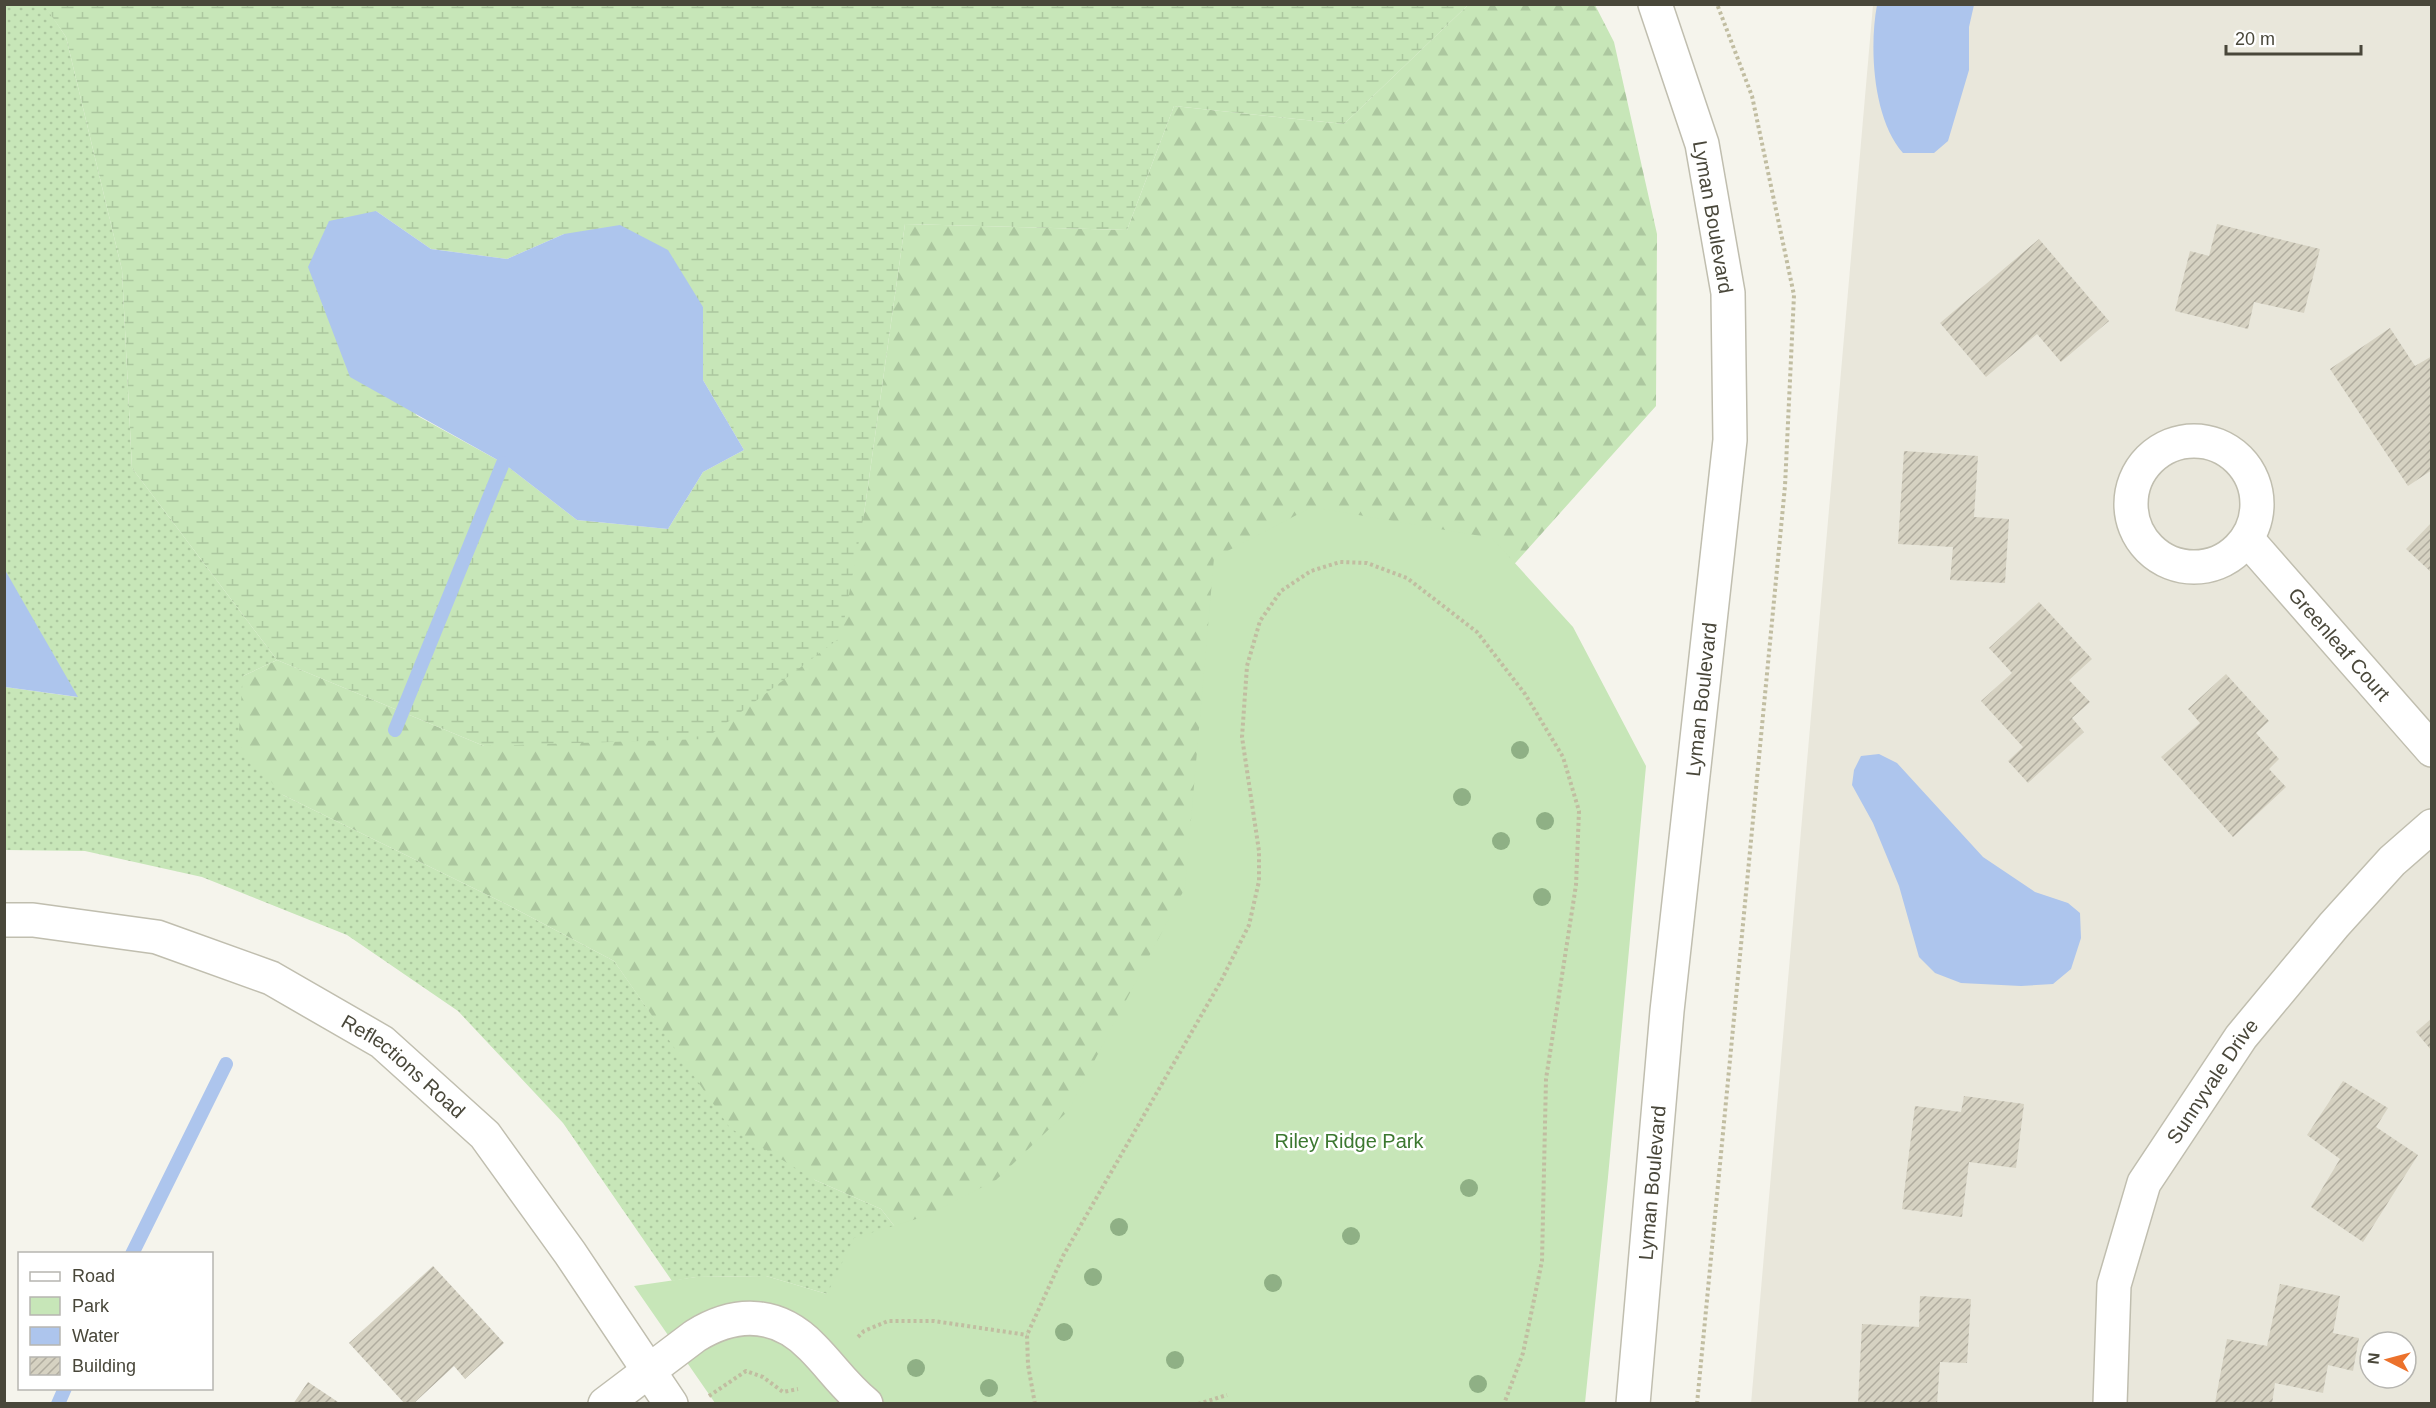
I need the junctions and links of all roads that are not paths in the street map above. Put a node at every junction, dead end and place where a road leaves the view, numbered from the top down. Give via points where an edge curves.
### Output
1 (1655, 4) edge
2 (2247, 539) dead end
3 (2432, 750) edge
4 (2432, 826) edge
5 (4, 920) edge
6 (647, 1371) junction
7 (2110, 1398) edge
8 (605, 1404) edge
9 (671, 1404) edge
10 (866, 1404) edge
11 (1633, 1404) edge

1 - 11 street, Lyman Boulevard via 1702,144 1726,282 1730,440 1666,1011
2 - 3 street, Greenleaf Court
4 - 7 street, Sunnyvale Drive via 2392,861 2241,1036 2144,1183 2114,1285
5 - 6 street, Reflections Road via 33,920 157,938 271,978 382,1042 486,1135
6 - 8 street
6 - 9 street, Reflections Road
6 - 10 street via 705,1330 745,1317 782,1323 812,1346 847,1389

